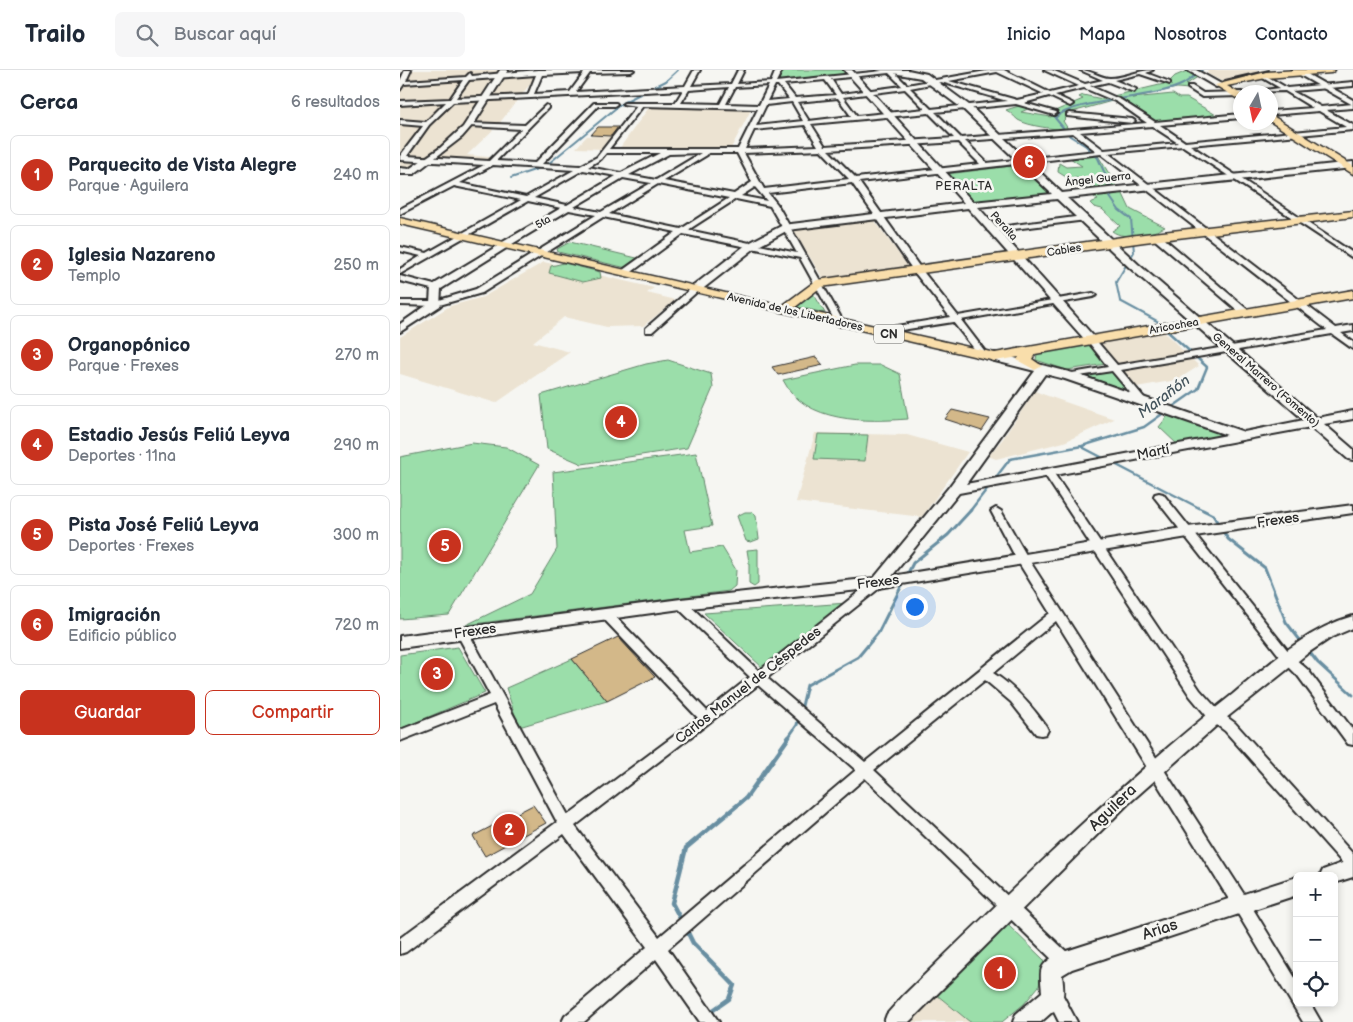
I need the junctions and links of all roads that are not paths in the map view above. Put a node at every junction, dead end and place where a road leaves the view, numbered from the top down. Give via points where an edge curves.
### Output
1 (408, 70) edge
2 (474, 70) edge
3 (697, 70) edge
4 (741, 70) edge
5 (779, 70) edge
6 (880, 70) edge
7 (896, 70) edge
8 (999, 70) edge
9 (1047, 70) edge
10 (1083, 70) edge
11 (1150, 70) edge
12 (1191, 70) edge
13 (1331, 70) edge
14 (588, 71) edge
15 (1137, 71) edge
16 (1297, 71) edge
17 (540, 72) edge
18 (631, 72) edge
19 (502, 73) edge
20 (851, 73) edge
21 (947, 74) dead end
22 (1263, 76) junction
23 (468, 77) junction
24 (954, 77) junction
25 (827, 78) junction
26 (931, 79) junction
27 (1109, 80) junction
28 (628, 83) dead end
29 (776, 83) junction
30 (1168, 83) dead end
31 (401, 84) edge
32 (1353, 84) edge
33 (1219, 85) junction
34 (734, 86) junction
35 (906, 86) junction
36 (1324, 86) junction
37 (1085, 87) junction
38 (1190, 87) dead end
39 (687, 88) junction
40 (1288, 89) junction
41 (1134, 90) dead end
42 (1278, 90) edge
43 (625, 92) junction
44 (1233, 92) edge
45 (871, 93) junction
46 (572, 94) junction
47 (1050, 95) junction
48 (1233, 95) edge
49 (838, 96) junction
50 (530, 97) junction
51 (482, 99) junction
52 (452, 100) junction
53 (794, 101) junction
54 (1019, 102) junction
55 (400, 103) edge
56 (614, 104) dead end
57 (626, 104) dead end
58 (1070, 104) dead end
59 (1353, 104) edge
60 (641, 105) junction
61 (762, 105) junction
62 (677, 106) junction
63 (722, 106) junction
64 (546, 107) dead end
65 (966, 107) junction
66 (1320, 109) junction
67 (931, 111) junction
68 (1278, 112) edge
69 (1054, 113) dead end
70 (891, 115) junction
71 (1069, 115) dead end
72 (1233, 117) edge
73 (855, 118) junction
74 (400, 122) edge
75 (807, 123) junction
76 (1278, 123) edge
77 (427, 124) junction
78 (470, 124) junction
79 (1154, 124) junction
80 (525, 127) junction
81 (751, 128) junction
82 (1353, 128) edge
83 (1075, 131) junction
84 (1294, 134) junction
85 (995, 137) junction
86 (960, 139) junction
87 (914, 142) junction
88 (1184, 144) junction
89 (822, 147) junction
90 (605, 151) junction
91 (740, 152) junction
92 (1101, 152) junction
93 (667, 153) junction
94 (707, 153) junction
95 (401, 158) edge
96 (430, 160) junction
97 (1021, 161) junction
98 (490, 164) junction
99 (537, 165) junction
100 (985, 165) junction
101 (1350, 167) edge
102 (582, 168) junction
103 (940, 170) junction
104 (400, 171) edge
105 (621, 176) junction
106 (1234, 177) junction
107 (854, 180) junction
108 (654, 182) junction
109 (756, 183) junction
110 (455, 184) junction
111 (1146, 186) junction
112 (764, 191) junction
113 (1057, 196) junction
114 (732, 198) junction
115 (526, 199) junction
116 (773, 204) junction
117 (969, 205) junction
118 (568, 208) junction
119 (400, 214) edge
120 (1353, 214) edge
121 (600, 215) junction
122 (880, 216) junction
123 (1082, 218) junction
124 (1298, 220) junction
125 (786, 227) junction
126 (991, 230) junction
127 (1204, 230) junction
128 (682, 231) junction
129 (464, 236) junction
130 (1157, 236) junction
131 (504, 245) junction
132 (752, 246) junction
133 (1117, 246) junction
134 (400, 249) edge
135 (539, 252) junction
136 (429, 256) junction
137 (801, 256) junction
138 (1353, 256) edge
139 (1016, 257) junction
140 (918, 271) junction
141 (400, 272) edge
142 (626, 272) junction
143 (400, 278) edge
144 (817, 284) junction
145 (435, 288) junction
146 (696, 288) junction
147 (1353, 294) edge
148 (1093, 295) dead end
149 (1055, 302) junction
150 (400, 303) edge
151 (436, 304) junction
152 (1298, 304) junction
153 (784, 310) junction
154 (1246, 313) junction
155 (955, 318) junction
156 (1199, 321) junction
157 (840, 323) junction
158 (400, 328) edge
159 (1353, 328) edge
160 (649, 330) dead end
161 (1334, 331) junction
162 (879, 332) junction
163 (971, 338) junction
164 (1091, 340) junction
165 (1353, 346) edge
166 (952, 348) junction
167 (1231, 349) junction
168 (1031, 350) junction
169 (989, 356) junction
170 (1039, 367) junction
171 (1115, 368) junction
172 (1069, 376) junction
173 (1141, 400) junction
174 (1353, 415) edge
175 (1313, 422) junction
176 (1242, 435) junction
177 (1353, 456) edge
178 (967, 472) junction
179 (1048, 472) junction
180 (979, 485) junction
181 (954, 490) junction
182 (1159, 496) dead end
183 (1353, 509) edge
184 (996, 511) dead end
185 (1188, 532) junction
186 (1097, 548) junction
187 (1023, 560) junction
188 (885, 582) junction
189 (681, 604) junction
190 (606, 614) junction
191 (1057, 614) junction
192 (1353, 622) edge
193 (462, 632) junction
194 (400, 642) edge
195 (1299, 652) junction
196 (984, 673) junction
197 (759, 678) junction
198 (496, 698) junction
199 (1215, 716) junction
200 (706, 718) junction
201 (1041, 730) dead end
202 (400, 736) edge
203 (1353, 740) edge
204 (1154, 768) junction
205 (865, 770) junction
206 (566, 825) junction
207 (1353, 864) edge
208 (1353, 868) edge
209 (1338, 873) edge
210 (1293, 887) edge
211 (1241, 904) junction
212 (1010, 908) junction
213 (400, 947) edge
214 (658, 949) junction
215 (1065, 961) junction
216 (1293, 990) edge
217 (1054, 996) junction
218 (1303, 1007) edge
219 (571, 1022) edge
220 (710, 1022) edge
221 (895, 1022) edge
222 (1024, 1022) edge
223 (1068, 1022) edge
224 (1312, 1022) edge

1 - 31 street
2 - 23 street
3 - 39 street
4 - 34 street
5 - 29 street
6 - 7 street
7 - 20 street
7 - 26 street
7 - 35 street
8 - 24 street
8 - 47 street
9 - 37 street
10 - 27 street
11 - 15 street
12 - 33 street
13 - 16 main road
14 - 17 street
14 - 18 street
14 - 46 street
15 - 27 street
15 - 30 street
16 - 22 main road
16 - 36 street
17 - 19 street
17 - 50 street
19 - 23 street
19 - 51 street
20 - 25 street
20 - 45 street, Peralta
21 - 24 street
22 - 33 main road
22 - 40 street
23 - 31 street
23 - 52 street
24 - 26 street
25 - 29 street
25 - 49 street
26 - 35 street
26 - 54 street
26 - 65 street
27 - 37 street
27 - 41 street
28 - 43 street
29 - 34 street
29 - 53 street
29 - 61 street
32 - 36 street
33 - 44 main road
34 - 39 street
34 - 63 street
35 - 45 street
35 - 67 street
36 - 40 street
36 - 59 street
37 - 47 street
37 - 79 street via 1119,101
38 - 48 street via 1202,95
39 - 43 street
39 - 62 street
40 - 42 street
40 - 66 street
43 - 46 street
45 - 49 street
45 - 70 street, Peralta
46 - 50 street
47 - 54 street
47 - 58 street
49 - 53 street
49 - 73 street
50 - 51 street
51 - 52 street
51 - 78 street
52 - 55 street
52 - 77 street
53 - 61 street
53 - 75 street
54 - 65 street
54 - 69 street
56 - 99 street via 596,104
57 - 60 street
59 - 66 street
60 - 62 street
60 - 90 street
61 - 63 street
61 - 81 street
62 - 63 street
64 - 80 street
65 - 67 street
65 - 85 street
66 - 68 street
66 - 82 street
67 - 70 street
67 - 86 street
70 - 73 street
70 - 87 street, Peralta
71 - 79 street
72 - 79 street
73 - 75 street
74 - 77 street
75 - 81 street
75 - 89 street
76 - 84 main road
77 - 95 street
78 - 80 street
78 - 96 street
79 - 83 street
79 - 88 street
80 - 98 street
81 - 91 street
82 - 84 street
83 - 85 street
83 - 92 street
84 - 88 street
84 - 101 main road
85 - 86 street
85 - 97 street
86 - 87 street
86 - 100 street
87 - 89 street
87 - 103 street, Peralta
88 - 92 street
88 - 106 street
89 - 91 street
89 - 107 street
90 - 93 street
90 - 102 street
91 - 94 street
91 - 109 street
92 - 97 street
92 - 111 street
93 - 94 street
93 - 105 street, 5ta
94 - 108 street
95 - 96 street
96 - 98 street
96 - 104 street via 411,172
97 - 100 street
97 - 113 street
98 - 99 street
98 - 110 street
99 - 102 street
100 - 103 street
101 - 106 street, Ángel Guerra
102 - 105 street
102 - 115 street
103 - 107 street
103 - 117 street, Peralta
105 - 108 street
105 - 118 street, 5ta
106 - 111 street, Ángel Guerra
106 - 124 street
107 - 112 street
107 - 122 street
108 - 114 street
108 - 121 street
109 - 112 street
109 - 114 street
110 - 115 street
110 - 119 street
111 - 113 street, Ángel Guerra
111 - 127 street
112 - 116 street
113 - 117 street, Ángel Guerra
113 - 123 street
114 - 116 street
114 - 128 street
115 - 118 street
115 - 129 street
116 - 125 street
117 - 122 street, Ángel Guerra
117 - 126 street, Peralta
118 - 121 street
118 - 131 street, 5ta
119 - 129 main road, Avenida de los Libertadores / CN
120 - 124 main road, Cables
121 - 128 street
121 - 135 street
122 - 125 street, Ángel Guerra
122 - 140 street
123 - 126 street
123 - 133 street
124 - 127 main road, Cables
124 - 138 street
125 - 132 street
125 - 137 street
126 - 139 street, Peralta
127 - 130 main road, Cables
127 - 152 street
128 - 132 street
128 - 142 street
129 - 131 main road, Avenida de los Libertadores / CN
129 - 136 street
130 - 133 main road, Cables
130 - 154 street
131 - 135 main road, Avenida de los Libertadores / CN
131 - 145 street, 5ta
132 - 137 street
132 - 146 street
133 - 139 main road, Cables
133 - 156 street, General Marrero (Fomento) via 1133,265
134 - 136 street
135 - 142 main road, Avenida de los Libertadores / CN
135 - 151 street via 479,291
136 - 141 street
137 - 144 street
139 - 140 main road, Cables
139 - 149 street, Peralta
140 - 144 main road, Cables
140 - 155 street
142 - 146 main road, Avenida de los Libertadores / CN
143 - 145 street
144 - 153 main road
144 - 157 street
145 - 151 street
146 - 153 main road, Avenida de los Libertadores / CN
146 - 160 street
147 - 152 main road, Aricochea / CN
148 - 149 street
149 - 155 street
149 - 164 street, Peralta
150 - 151 street
151 - 158 street
152 - 154 main road, Aricochea / CN
152 - 161 street
153 - 157 main road, Avenida de los Libertadores / CN
154 - 156 main road, Aricochea / CN
155 - 162 street
155 - 163 street
156 - 164 main road, Aricochea / CN
156 - 167 street, General Marrero (Fomento)
157 - 162 main road, Avenida de los Libertadores / CN
159 - 161 street
161 - 165 street
161 - 167 street
162 - 166 main road, Avenida de los Libertadores / CN
163 - 166 main road via 965,346
163 - 169 street
164 - 168 main road, Aricochea / CN
164 - 171 street, Peralta
166 - 169 main road, Avenida de los Libertadores / CN
167 - 171 street
167 - 175 street, General Marrero (Fomento)
168 - 169 main road, Aricochea / CN
168 - 170 main road via 1024,360
169 - 170 street, Avenida de los Libertadores / CN
170 - 172 street, Avenida de los Libertadores / CN
170 - 178 street, Carlos Manuel de Céspedes
171 - 172 street
171 - 173 street, Peralta
172 - 173 street, Avenida de los Libertadores / CN
173 - 176 street, Avenida de los Libertadores / CN
174 - 175 street, Martí
175 - 176 street, Martí
175 - 177 street, General Marrero (Fomento)
176 - 179 street, Martí
178 - 180 street
178 - 181 street, Carlos Manuel de Céspedes
179 - 180 street, Martí
179 - 186 street
180 - 181 street, Martí
181 - 188 street, Carlos Manuel de Céspedes
182 - 185 street
183 - 185 street, Frexes
184 - 187 street
185 - 186 street, Frexes
185 - 195 street
186 - 187 street, Frexes
186 - 199 street
187 - 188 street, Frexes
187 - 191 street
188 - 189 street, Frexes
188 - 197 street, Carlos Manuel de Céspedes
189 - 190 street, Frexes
189 - 197 street
190 - 193 street, Frexes
190 - 200 street
191 - 196 street
191 - 204 street
192 - 195 street, Aguilera via 1326,632
193 - 194 street, Frexes
193 - 198 street
195 - 199 street, Aguilera
195 - 203 street via 1303,673
196 - 201 street via 1023,703
196 - 205 street
197 - 200 street, Carlos Manuel de Céspedes
197 - 205 street
198 - 202 street
198 - 206 street
199 - 204 street, Aguilera
199 - 207 street via 1230,727
200 - 206 street, Carlos Manuel de Céspedes
204 - 211 street
204 - 212 street, Aguilera
205 - 212 street
205 - 214 street
206 - 213 street, Carlos Manuel de Céspedes
206 - 214 street
208 - 209 street
210 - 211 street, Arias
211 - 215 street, Arias
211 - 216 street
212 - 215 street
212 - 221 street, Aguilera
214 - 219 street
214 - 220 street
215 - 217 street via 1051,971
217 - 222 street
217 - 223 street
218 - 224 street

